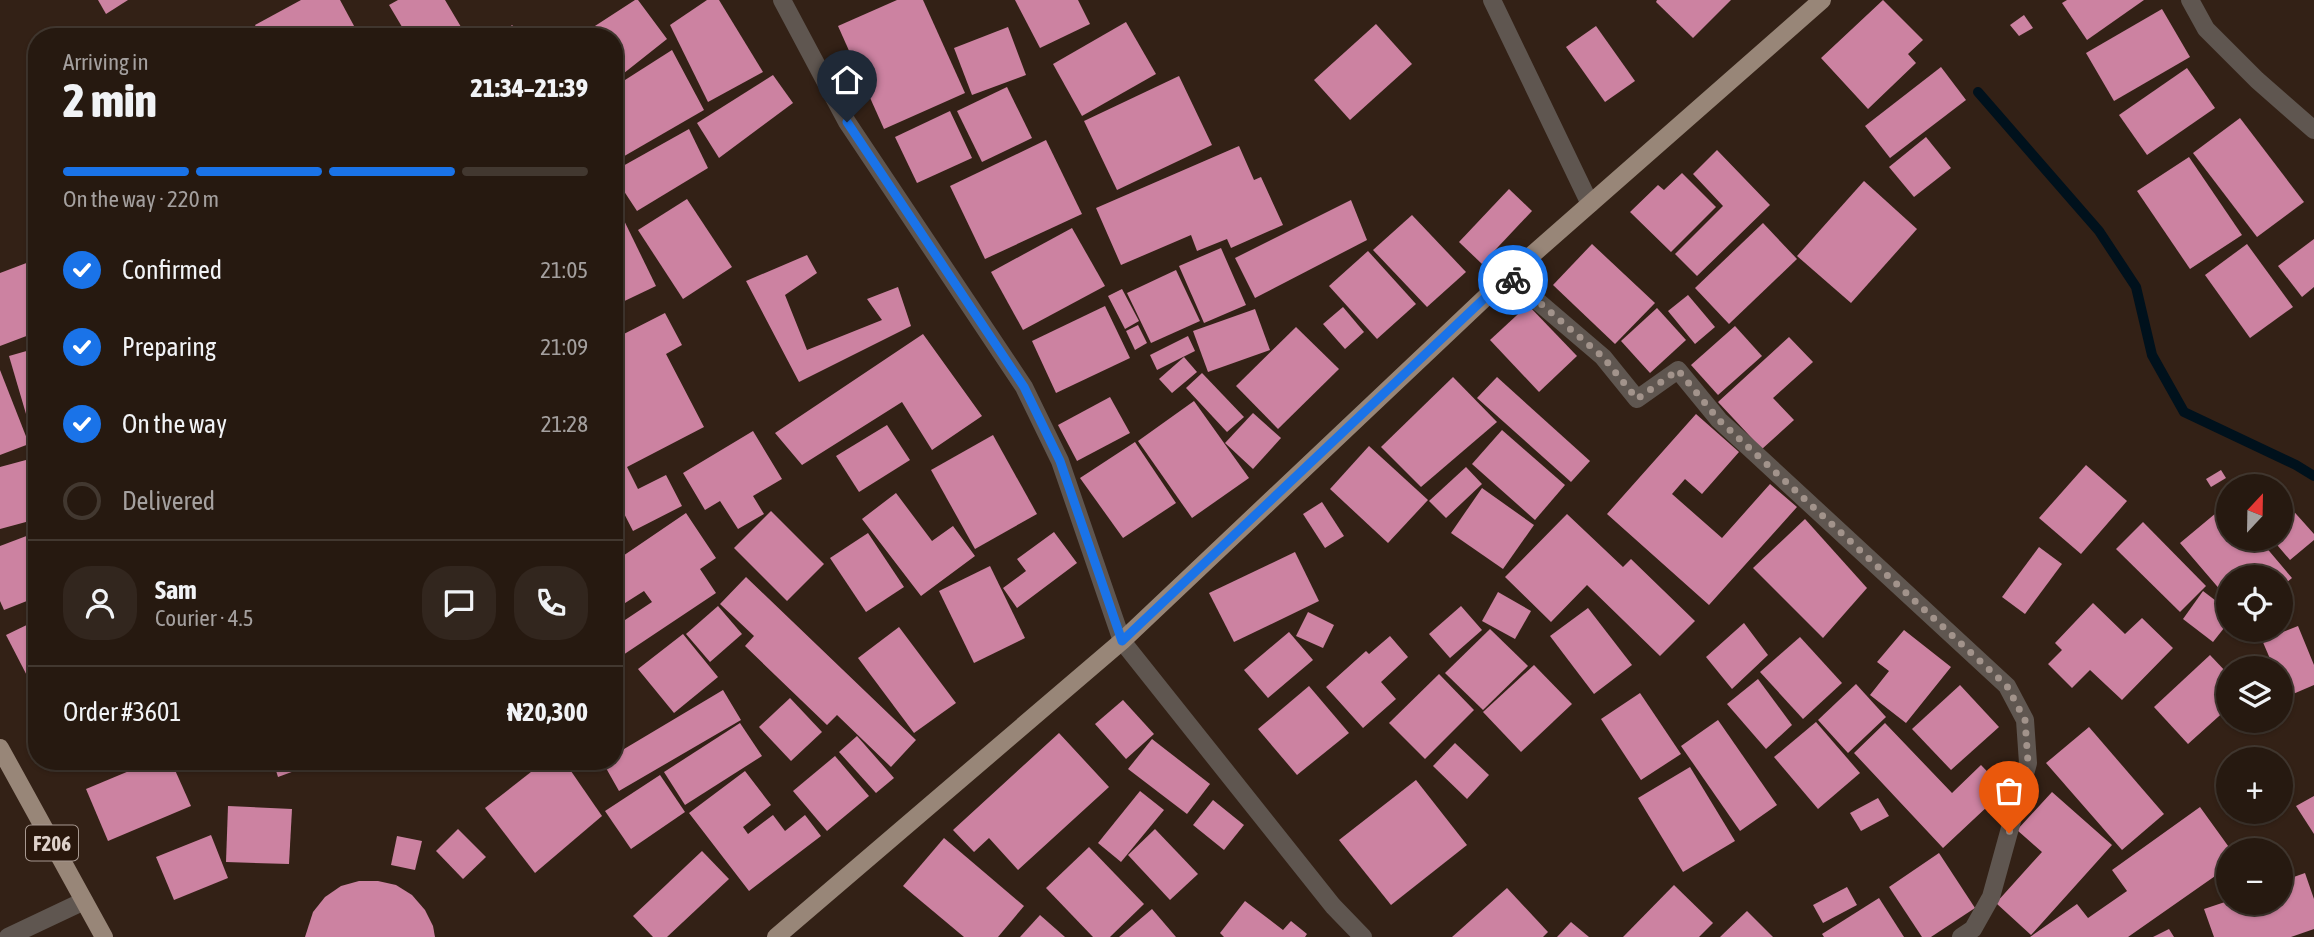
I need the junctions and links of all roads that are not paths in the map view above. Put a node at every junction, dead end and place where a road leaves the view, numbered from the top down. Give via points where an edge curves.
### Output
1 (782, 0) edge
2 (1492, 0) edge
3 (1822, 0) edge
4 (2190, 0) edge
5 (2314, 130) edge
6 (1590, 204) junction
7 (1508, 276) junction
8 (1122, 641) junction
9 (0, 748) edge
10 (84, 901) junction
11 (8, 937) edge
12 (104, 937) edge
13 (776, 937) edge
14 (1363, 937) edge
15 (1961, 937) edge

1 - 8 street via 847,122 1024,387 1060,461
2 - 6 street
3 - 6 main road
4 - 5 street via 2206,29
6 - 7 main road
7 - 8 main road
7 - 15 street via 1603,357 1637,399 1678,370 1719,420 2007,686 2025,720 2028,763 1991,897 1973,929
8 - 13 main road
8 - 14 street
9 - 10 main road, F206
10 - 11 street
10 - 12 main road, F206

